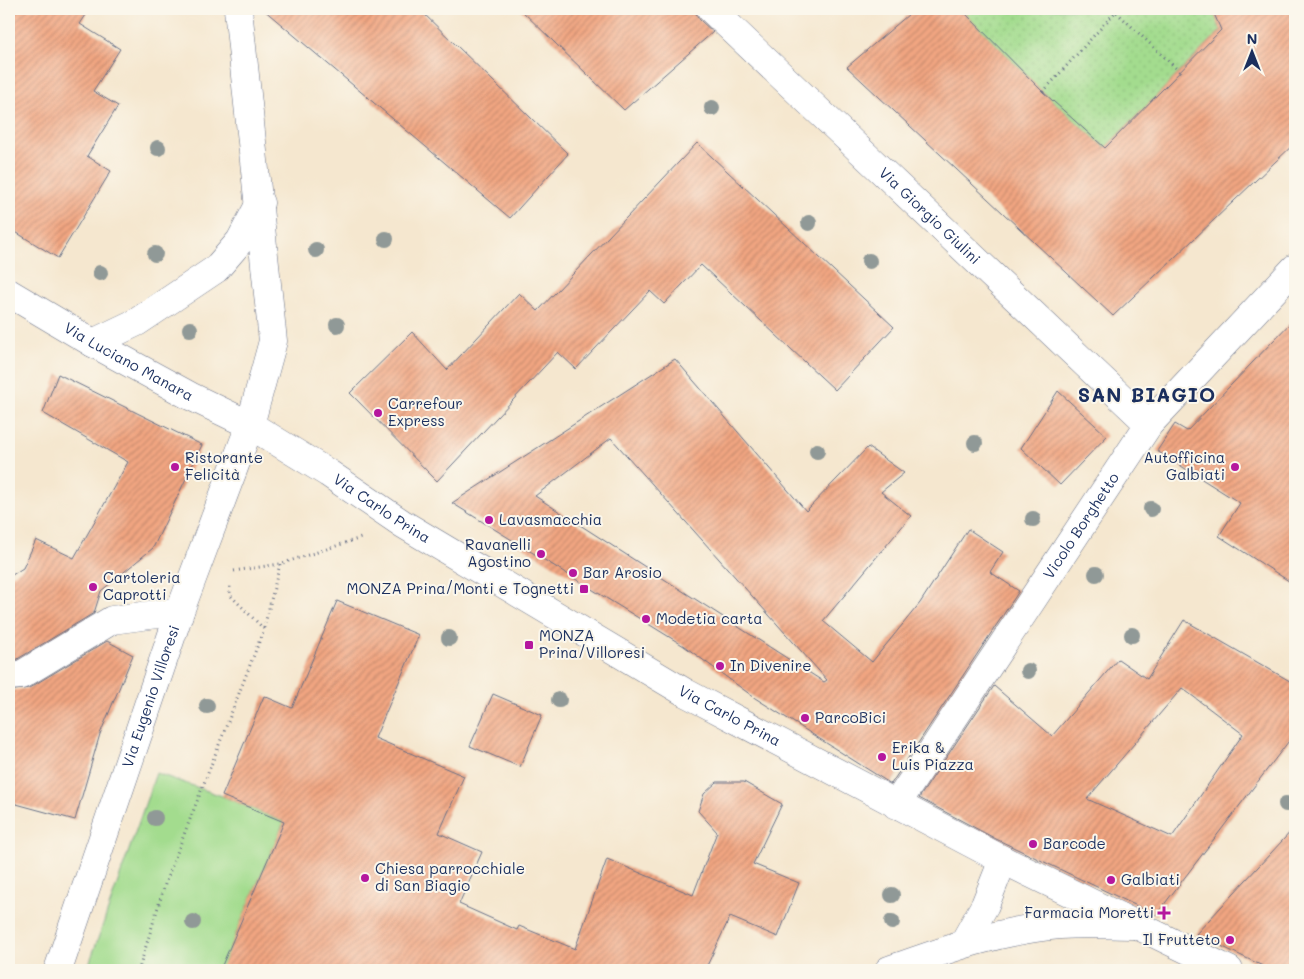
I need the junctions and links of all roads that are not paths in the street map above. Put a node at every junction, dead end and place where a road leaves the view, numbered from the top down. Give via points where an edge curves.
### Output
1 (238, 9) edge
2 (711, 9) edge
3 (260, 203) junction
4 (1295, 268) edge
5 (9, 293) edge
6 (92, 343) junction
7 (1149, 424) junction
8 (250, 425) junction
9 (180, 611) junction
10 (9, 676) edge
11 (896, 805) junction
12 (1002, 860) junction
13 (1137, 925) junction
14 (963, 944) junction
15 (58, 970) edge
16 (888, 970) edge
17 (1229, 970) edge

1 - 3 street, Via Eugenio Villoresi
2 - 7 street, Via Giorgio Giulini
3 - 6 street via 240,241 216,269 137,322
3 - 8 street, Via Eugenio Villoresi via 273,341
4 - 7 street, Vicolo Borghetto
5 - 6 street, Via Luciano Manara
6 - 8 street, Via Luciano Manara
7 - 11 street, Vicolo Borghetto
8 - 9 street, Via Eugenio Villoresi
8 - 11 street, Via Carlo Prina via 403,524 686,693
9 - 10 street via 112,620 21,675
9 - 15 street, Via Eugenio Villoresi
11 - 12 street, Via Carlo Prina
12 - 13 street, Via Carlo Prina
12 - 14 street via 986,905
13 - 14 street via 1060,925
13 - 17 street, Via Carlo Prina
14 - 16 street

